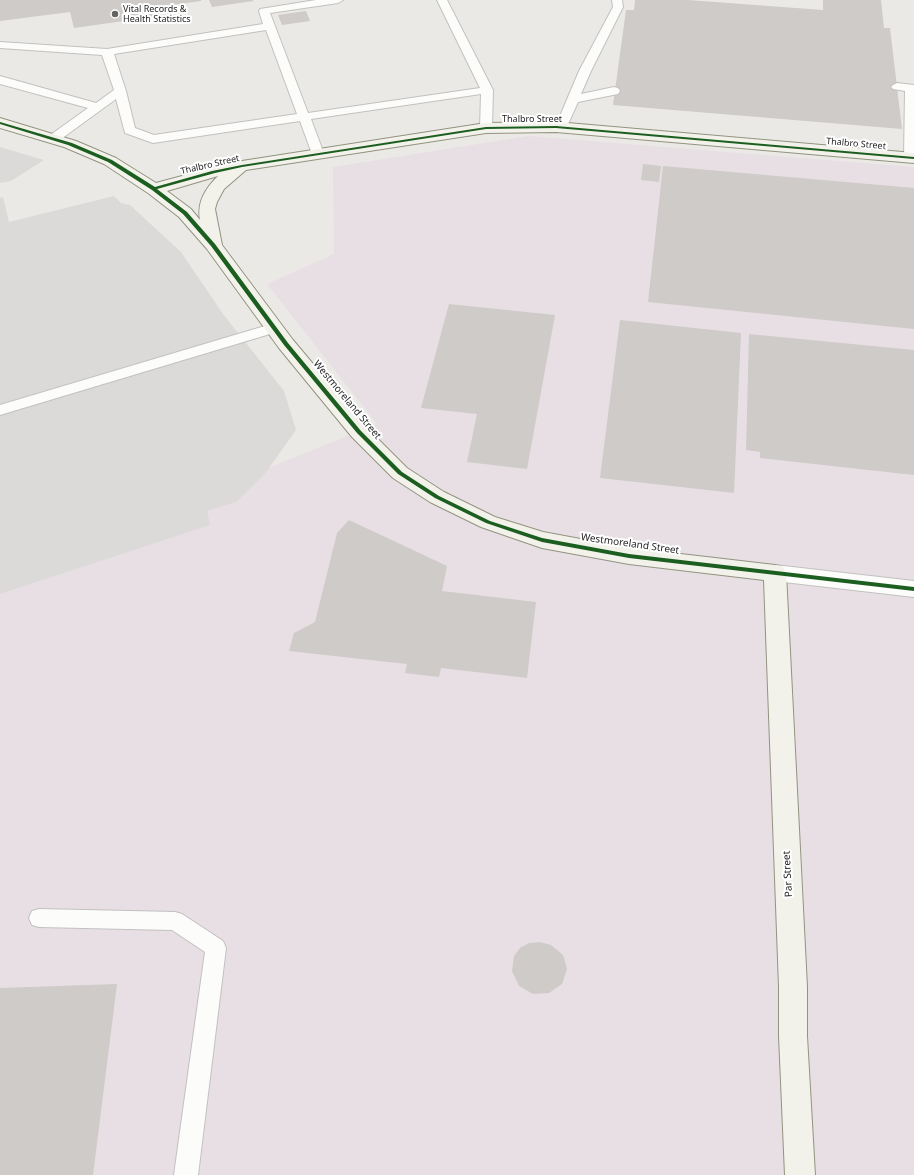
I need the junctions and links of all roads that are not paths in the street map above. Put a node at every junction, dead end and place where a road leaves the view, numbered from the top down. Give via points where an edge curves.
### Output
1 (338, 0) edge
2 (442, 0) edge
3 (617, 0) edge
4 (269, 26) junction
5 (0, 45) edge
6 (107, 52) junction
7 (0, 80) edge
8 (897, 87) dead end
9 (487, 90) junction
10 (120, 91) junction
11 (614, 92) dead end
12 (573, 99) junction
13 (97, 107) junction
14 (304, 117) junction
15 (0, 123) edge
16 (486, 128) junction
17 (561, 128) junction
18 (53, 139) junction
19 (318, 154) junction
20 (912, 158) edge
21 (242, 166) junction
22 (154, 188) junction
23 (213, 246) junction
24 (275, 328) junction
25 (0, 410) edge
26 (775, 573) junction
27 (914, 589) edge
28 (40, 918) dead end
29 (186, 1175) edge
30 (800, 1175) edge

1 - 4 lane via 264,11
2 - 9 lane
3 - 12 lane via 618,7
4 - 6 lane
4 - 14 lane
5 - 6 lane
6 - 10 lane
7 - 13 lane
8 - 20 lane via 911,88
9 - 14 lane
9 - 16 lane
10 - 13 lane
10 - 14 lane via 129,130 153,138
11 - 12 lane
12 - 17 lane
13 - 18 lane
14 - 19 lane
15 - 18 street, Westmoreland Street
16 - 17 street, Thalbro Street
16 - 19 street, Thalbro Street
17 - 20 street, Thalbro Street
18 - 22 street, Westmoreland Street via 110,161
19 - 21 street, Thalbro Street
21 - 22 street, Thalbro Street
21 - 23 street via 223,180 208,203
22 - 23 street, Westmoreland Street via 185,213
23 - 24 street, Westmoreland Street
24 - 25 lane
24 - 26 street, Westmoreland Street via 359,432 400,472 438,497 488,522 542,540 629,556
26 - 27 street, Westmoreland Street
26 - 30 street, Par Street
28 - 29 lane via 175,921 216,948

